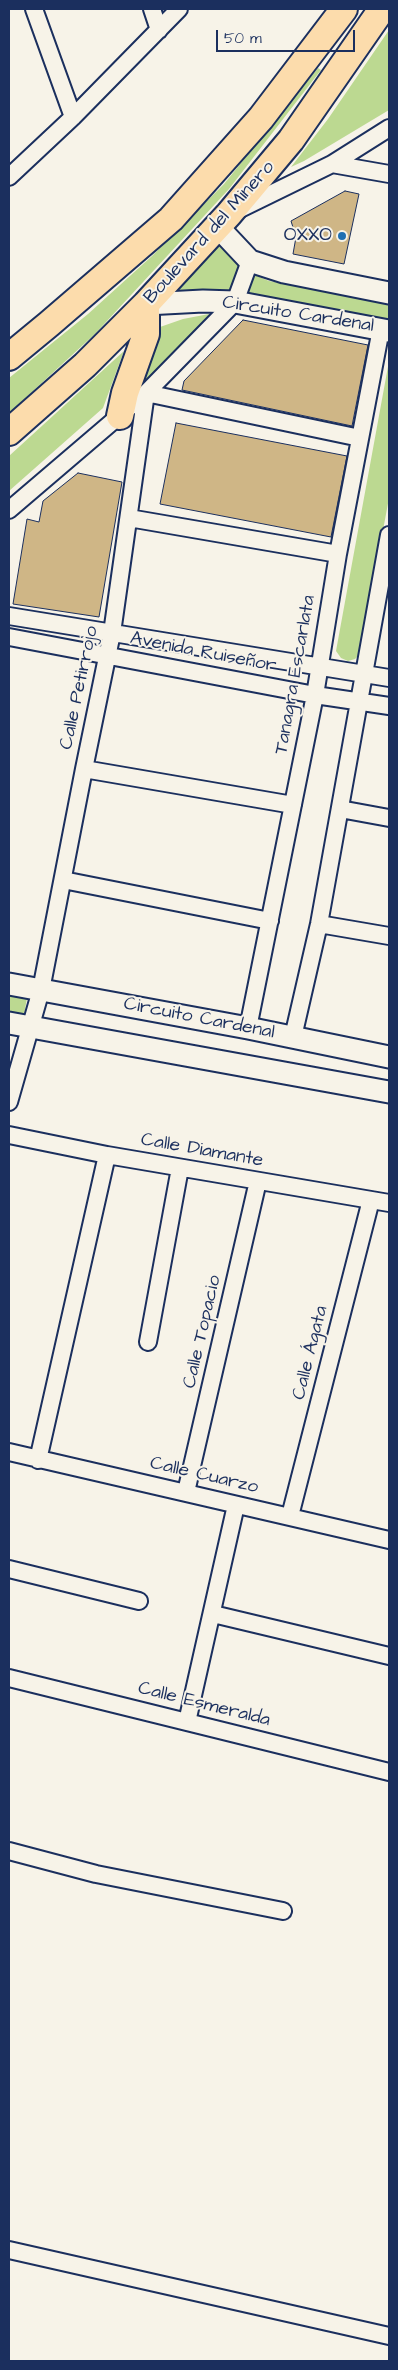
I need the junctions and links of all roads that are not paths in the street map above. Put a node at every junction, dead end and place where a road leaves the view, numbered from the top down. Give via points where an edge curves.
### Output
1 (34, 9) edge
2 (152, 9) edge
3 (179, 9) edge
4 (344, 9) edge
5 (382, 9) edge
6 (159, 30) junction
7 (72, 117) junction
8 (389, 128) edge
9 (332, 164) junction
10 (389, 174) edge
11 (9, 177) edge
12 (224, 220) junction
13 (250, 261) junction
14 (389, 293) edge
15 (235, 302) junction
16 (146, 304) junction
17 (385, 330) edge
18 (9, 356) edge
19 (146, 393) junction
20 (120, 416) junction
21 (9, 432) edge
22 (360, 438) junction
23 (9, 511) edge
24 (129, 518) junction
25 (389, 535) edge
26 (338, 554) junction
27 (387, 563) edge
28 (9, 616) edge
29 (112, 633) junction
30 (9, 637) edge
31 (108, 655) junction
32 (319, 667) junction
33 (364, 674) junction
34 (389, 678) edge
35 (315, 695) junction
36 (360, 700) junction
37 (389, 706) edge
38 (84, 769) junction
39 (293, 805) junction
40 (340, 809) junction
41 (389, 818) edge
42 (63, 880) junction
43 (270, 921) junction
44 (319, 924) junction
45 (389, 936) edge
46 (9, 984) edge
47 (41, 990) junction
48 (9, 1023) edge
49 (31, 1027) junction
50 (248, 1028) junction
51 (293, 1037) junction
52 (389, 1057) edge
53 (389, 1092) edge
54 (9, 1102) edge
55 (9, 1135) edge
56 (106, 1155) junction
57 (180, 1168) junction
58 (258, 1181) junction
59 (371, 1200) junction
60 (389, 1203) edge
61 (148, 1342) dead end
62 (9, 1452) edge
63 (38, 1460) junction
64 (186, 1492) junction
65 (236, 1505) junction
66 (290, 1516) junction
67 (389, 1540) edge
68 (9, 1569) edge
69 (139, 1601) dead end
70 (213, 1614) junction
71 (389, 1656) edge
72 (9, 1678) edge
73 (188, 1722) junction
74 (389, 1772) edge
75 (9, 1851) edge
76 (283, 1911) dead end
77 (9, 2250) edge
78 (389, 2336) edge

1 - 7 street
2 - 6 street
3 - 6 street
4 - 18 main road, Boulevard del Minero via 261,118 171,218
5 - 12 main road, Boulevard del Minero via 291,140
6 - 7 street
7 - 11 street
8 - 9 street
9 - 10 street
9 - 12 street
12 - 13 street, Circuito Cardenal
12 - 16 main road, Boulevard del Minero
13 - 14 street, Circuito Cardenal via 284,272
13 - 15 street
15 - 16 street, Circuito Cardenal
15 - 17 street, Circuito Cardenal
15 - 19 street
16 - 20 main road via 146,334
16 - 21 main road, Boulevard del Minero via 85,365
17 - 22 street, Tanagra Escarlata
19 - 20 street
19 - 22 street
19 - 24 street, Calle Petirrojo
20 - 23 street
22 - 26 street, Tanagra Escarlata
24 - 26 street
24 - 29 street, Calle Petirrojo
25 - 27 street
26 - 32 street, Tanagra Escarlata
27 - 33 street
28 - 29 street, Avenida Ruiseñor
29 - 31 street, Calle Petirrojo
29 - 32 street, Avenida Ruiseñor
30 - 31 street, Avenida Ruiseñor
31 - 35 street, Avenida Ruiseñor
31 - 38 street, Calle Petirrojo
32 - 33 street, Avenida Ruiseñor
32 - 35 street, Tanagra Escarlata
33 - 34 street, Avenida Ruiseñor
33 - 36 street
35 - 36 street, Avenida Ruiseñor
35 - 39 street, Tanagra Escarlata
36 - 37 street, Avenida Ruiseñor
36 - 40 street
38 - 39 street
38 - 42 street, Calle Petirrojo
39 - 43 street, Tanagra Escarlata
40 - 41 street
40 - 44 street
42 - 43 street
42 - 47 street, Calle Petirrojo
43 - 50 street, Tanagra Escarlata
44 - 45 street
44 - 51 street
46 - 47 street, Circuito Cardenal
47 - 49 street, Calle Petirrojo
47 - 50 street, Circuito Cardenal
48 - 49 street, Circuito Cardenal
49 - 53 street, Circuito Cardenal
49 - 54 street, Calle Petirrojo
50 - 51 street, Circuito Cardenal
51 - 52 street, Circuito Cardenal
55 - 56 street, Calle Diamante
56 - 57 street, Calle Diamante
56 - 63 street
57 - 58 street, Calle Diamante
57 - 61 street
58 - 59 street, Calle Diamante
58 - 64 street, Calle Topacio
59 - 60 street, Calle Diamante
59 - 66 street, Calle Ágata
62 - 63 street, Calle Cuarzo
63 - 64 street, Calle Cuarzo
64 - 65 street, Calle Cuarzo
65 - 66 street, Calle Cuarzo
65 - 70 street
66 - 67 street, Calle Cuarzo
68 - 69 street
70 - 71 street
70 - 73 street
72 - 73 street, Calle Esmeralda
73 - 74 street, Calle Esmeralda
75 - 76 street via 96,1874
77 - 78 street

